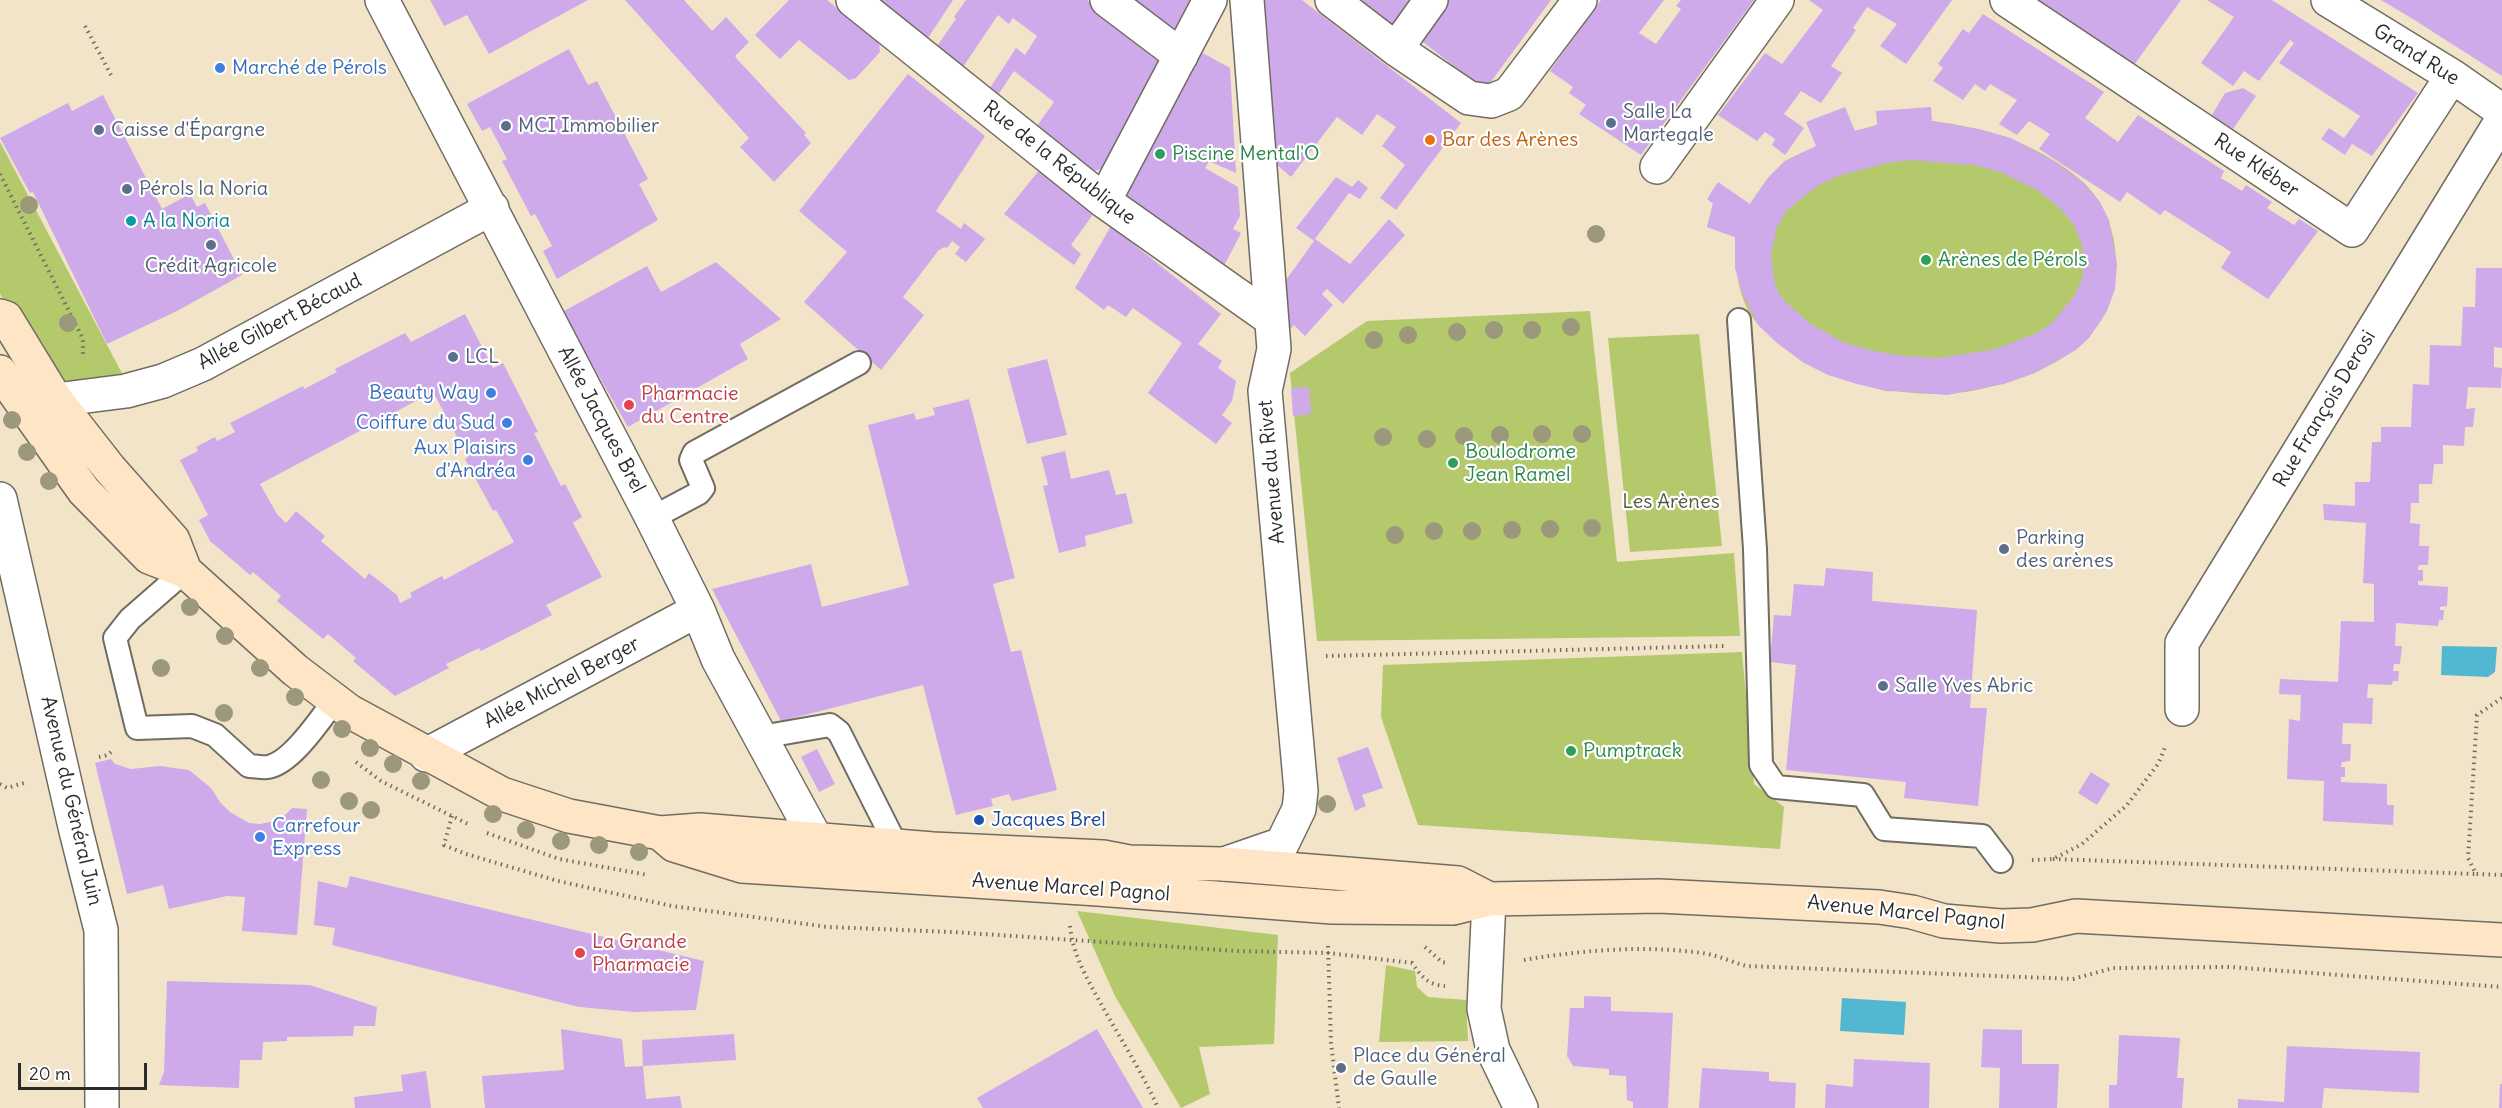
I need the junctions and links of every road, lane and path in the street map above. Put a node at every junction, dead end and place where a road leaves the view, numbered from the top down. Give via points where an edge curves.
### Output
1 (382, 0) edge
2 (853, 0) edge
3 (1107, 0) edge
4 (1210, 0) edge
5 (1247, 0) edge
6 (1332, 0) edge
7 (1431, 0) edge
8 (1580, 0) edge
9 (1777, 0) edge
10 (2007, 0) edge
11 (2328, 0) edge
12 (85, 26) dead end
13 (1396, 49) junction
14 (1181, 56) junction
15 (111, 75) dead end
16 (2452, 76) junction
17 (2502, 111) edge
18 (2502, 120) edge
19 (1657, 167) dead end
20 (1104, 201) junction
21 (492, 208) junction
22 (0, 316) edge
23 (1271, 319) junction
24 (1739, 320) dead end
25 (859, 363) dead end
26 (0, 372) edge
27 (56, 400) junction
28 (0, 499) edge
29 (652, 518) junction
30 (185, 571) junction
31 (698, 610) junction
32 (1758, 645) junction
33 (1290, 657) junction
34 (2502, 698) edge
35 (335, 700) junction
36 (2182, 709) joint
37 (761, 737) junction
38 (426, 755) junction
39 (28, 782) dead end
40 (0, 784) edge
41 (660, 833) junction
42 (817, 841) junction
43 (897, 847) junction
44 (2053, 859) junction
45 (2001, 861) joint
46 (1224, 864) junction
47 (2476, 874) junction
48 (2502, 875) edge
49 (1489, 899) junction
50 (1069, 920) dead end
51 (2502, 940) edge
52 (1090, 941) dead end
53 (1452, 987) dead end
54 (102, 1108) edge
55 (1158, 1108) edge
56 (1521, 1108) edge

1 - 21 street, Allée Jacques Brel
2 - 20 street, Rue de la République
3 - 14 street
4 - 14 street
5 - 23 street, Avenue du Rivet
6 - 13 street
7 - 13 street
8 - 13 street via 1509,94 1491,102 1468,98
9 - 19 street
10 - 16 street, Rue Kléber via 2352,230
11 - 16 street, Grand Rue
12 - 15 path
14 - 20 street
16 - 17 street, Grand Rue
18 - 36 street, Rue François Derosi via 2182,643
20 - 23 street, Rue de la République
21 - 27 street, Allée Gilbert Bécaud via 203,364 126,391
21 - 29 street, Allée Jacques Brel
22 - 27 main road, Avenue Marcel Pagnol via 6,318
23 - 33 street, Avenue du Rivet via 1274,349 1264,391
24 - 32 lane
25 - 29 lane via 694,453 691,460 704,488
26 - 30 main road, Avenue Marcel Pagnol via 84,491 149,557
27 - 30 main road, Avenue Marcel Pagnol via 173,540
28 - 54 street, Avenue du Général Juin via 101,930
29 - 31 street, Allée Jacques Brel
30 - 35 main road, Avenue Marcel Pagnol via 295,670
30 - 35 lane via 130,619 115,638 137,729 192,726 215,735 249,766 268,767 283,761
31 - 37 street, Allée Jacques Brel via 718,659
31 - 38 street, Allée Michel Berger
32 - 33 path
32 - 45 lane via 1761,765 1776,787 1863,795 1884,829 1982,836
33 - 46 street, Avenue du Rivet via 1301,791 1299,809 1282,844
34 - 47 path via 2477,715 2468,858
35 - 38 main road, Avenue Marcel Pagnol
36 - 44 path via 2158,764 2127,805 2082,844
37 - 42 street, Allée Jacques Brel
37 - 43 lane via 830,725 839,732
38 - 41 main road, Avenue Marcel Pagnol via 502,794 557,813
39 - 40 path via 7,788
41 - 42 main road, Avenue Marcel Pagnol via 700,830
41 - 49 main road, Avenue Marcel Pagnol via 674,845 742,866 1332,907 1453,908
42 - 43 main road, Avenue Marcel Pagnol
43 - 46 main road, Avenue Marcel Pagnol
44 - 45 path
44 - 47 path
46 - 49 main road, Avenue Marcel Pagnol via 1458,883
47 - 48 path
49 - 51 main road, Avenue Marcel Pagnol via 1659,896 1815,902 1880,907 1944,921 2001,926 2032,925 2076,916
49 - 56 street via 1484,1009 1493,1050
50 - 55 path via 1071,940 1086,977
52 - 53 path via 1329,953 1412,963 1422,978

